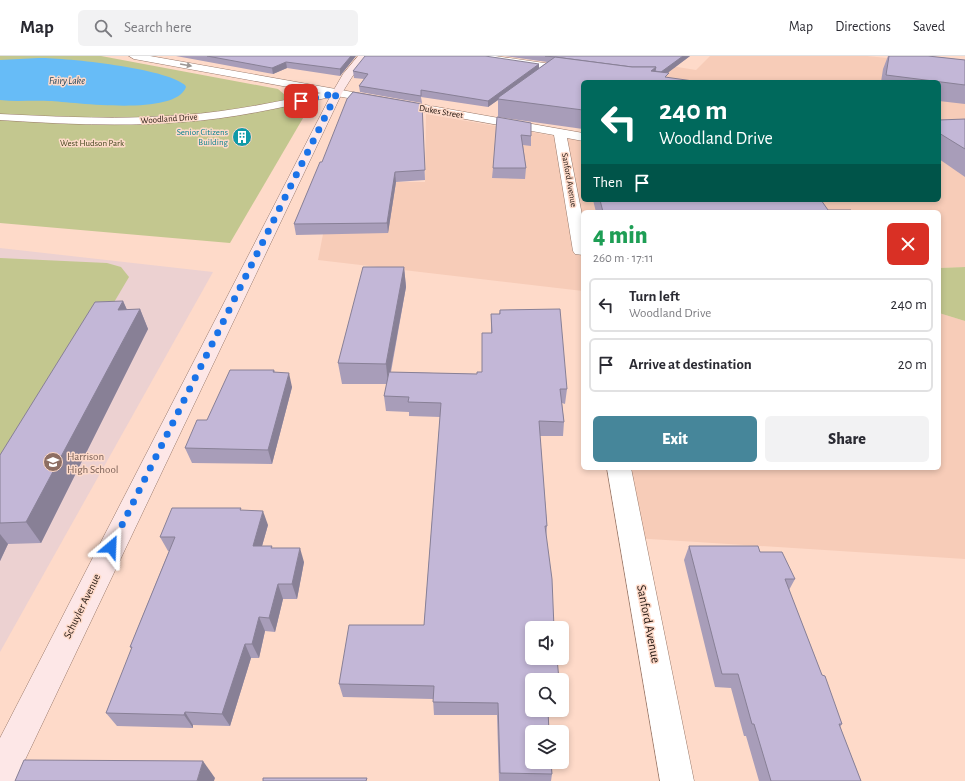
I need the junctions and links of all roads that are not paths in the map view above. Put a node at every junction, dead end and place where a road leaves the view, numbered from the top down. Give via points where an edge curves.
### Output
1 (134, 56) edge
2 (363, 56) edge
3 (475, 56) edge
4 (552, 67) junction
5 (583, 72) edge
6 (540, 77) edge
7 (337, 93) junction
8 (495, 110) dead end
9 (0, 117) edge
10 (482, 119) junction
11 (560, 133) junction
12 (581, 137) edge
13 (581, 251) dead end
14 (619, 470) edge
15 (0, 774) edge
16 (677, 781) edge

1 -> 7 street, Dukes Street
2 - 7 main road, Schuyler Avenue
3 - 4 street
4 - 5 street
4 - 6 street
7 - 9 street, Woodland Drive via 238,112 172,119 102,122
7 - 10 street, Dukes Street
7 - 15 main road, Schuyler Avenue
8 - 10 street
10 - 11 street, Dukes Street
11 - 12 street, Dukes Street
11 - 13 street, Sanford Avenue
14 - 16 street, Sanford Avenue

